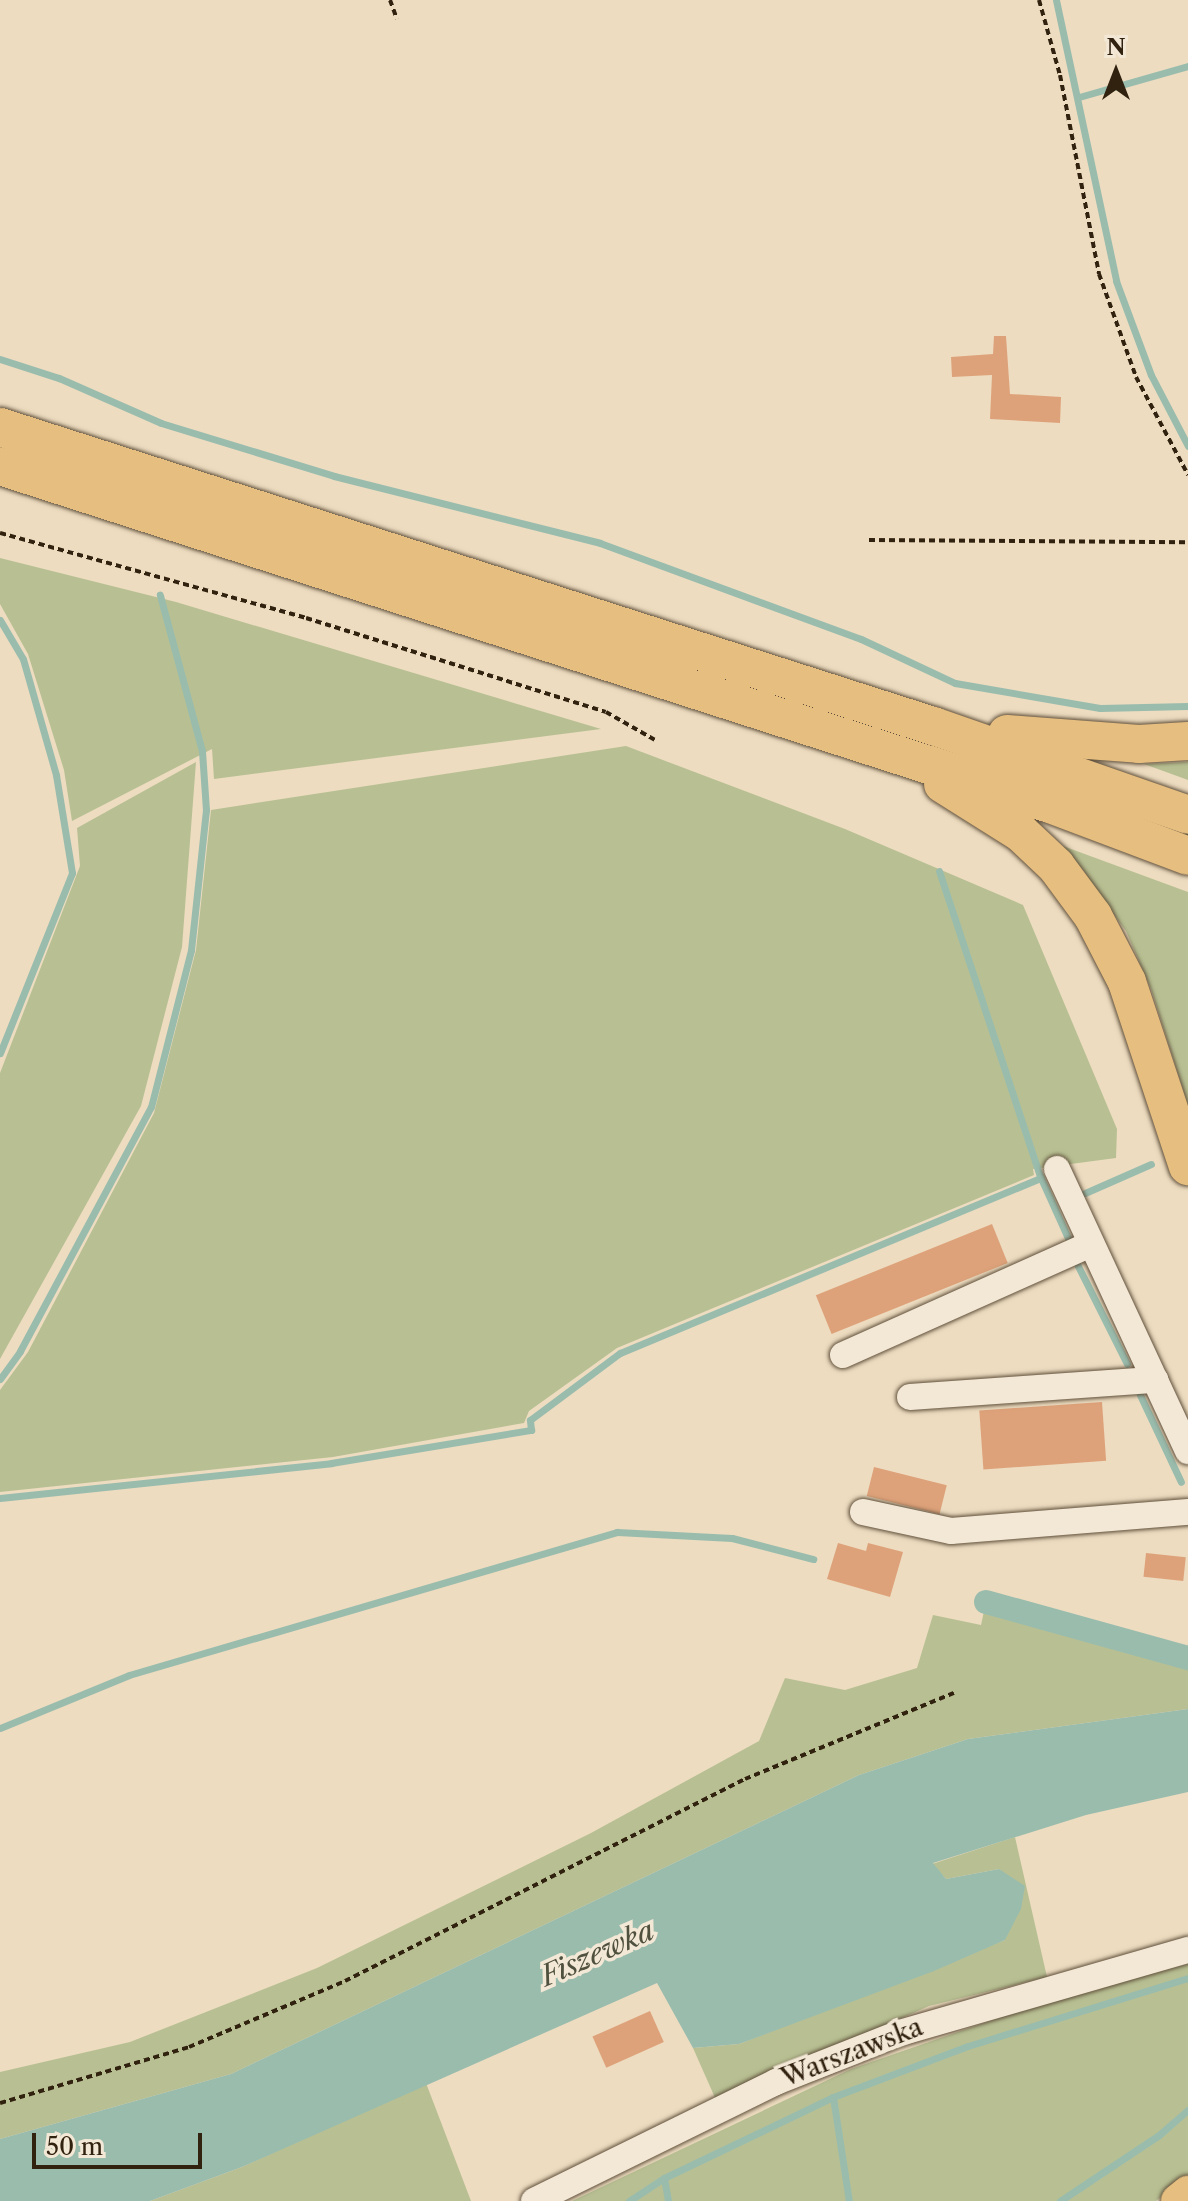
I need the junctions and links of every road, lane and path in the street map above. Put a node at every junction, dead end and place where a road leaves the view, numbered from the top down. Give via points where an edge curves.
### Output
1 (390, 0) edge
2 (1039, 0) edge
3 (397, 19) dead end
4 (0, 427) edge
5 (0, 466) edge
6 (1188, 475) edge
7 (0, 533) edge
8 (869, 540) dead end
9 (1188, 542) edge
10 (933, 726) junction
11 (655, 740) dead end
12 (1188, 741) edge
13 (897, 754) junction
14 (1188, 815) edge
15 (1188, 856) edge
16 (1188, 1166) edge
17 (1057, 1169) dead end
18 (1091, 1244) junction
19 (843, 1355) dead end
20 (1155, 1380) junction
21 (910, 1397) dead end
22 (1188, 1451) edge
23 (863, 1512) dead end
24 (1187, 1512) edge
25 (954, 1693) dead end
26 (1188, 1950) edge
27 (0, 2103) edge
28 (1188, 2193) edge
29 (534, 2201) edge
30 (1178, 2201) edge

1 - 3 path
2 - 6 path via 1060,75 1099,274 1136,377
4 - 10 highway
5 - 13 highway
7 - 11 path via 306,618 606,712
8 - 9 path
10 - 12 highway via 1070,740
10 - 14 highway
13 - 15 highway
13 - 16 highway via 1021,833 1056,866 1093,916 1127,982
17 - 18 lane
18 - 19 lane
18 - 20 lane
20 - 21 lane
20 - 22 lane
23 - 24 lane via 951,1531
25 - 27 path via 745,1779 316,1993 189,2047
26 - 29 lane, Warszawska via 900,2033 776,2082
28 - 30 main road

